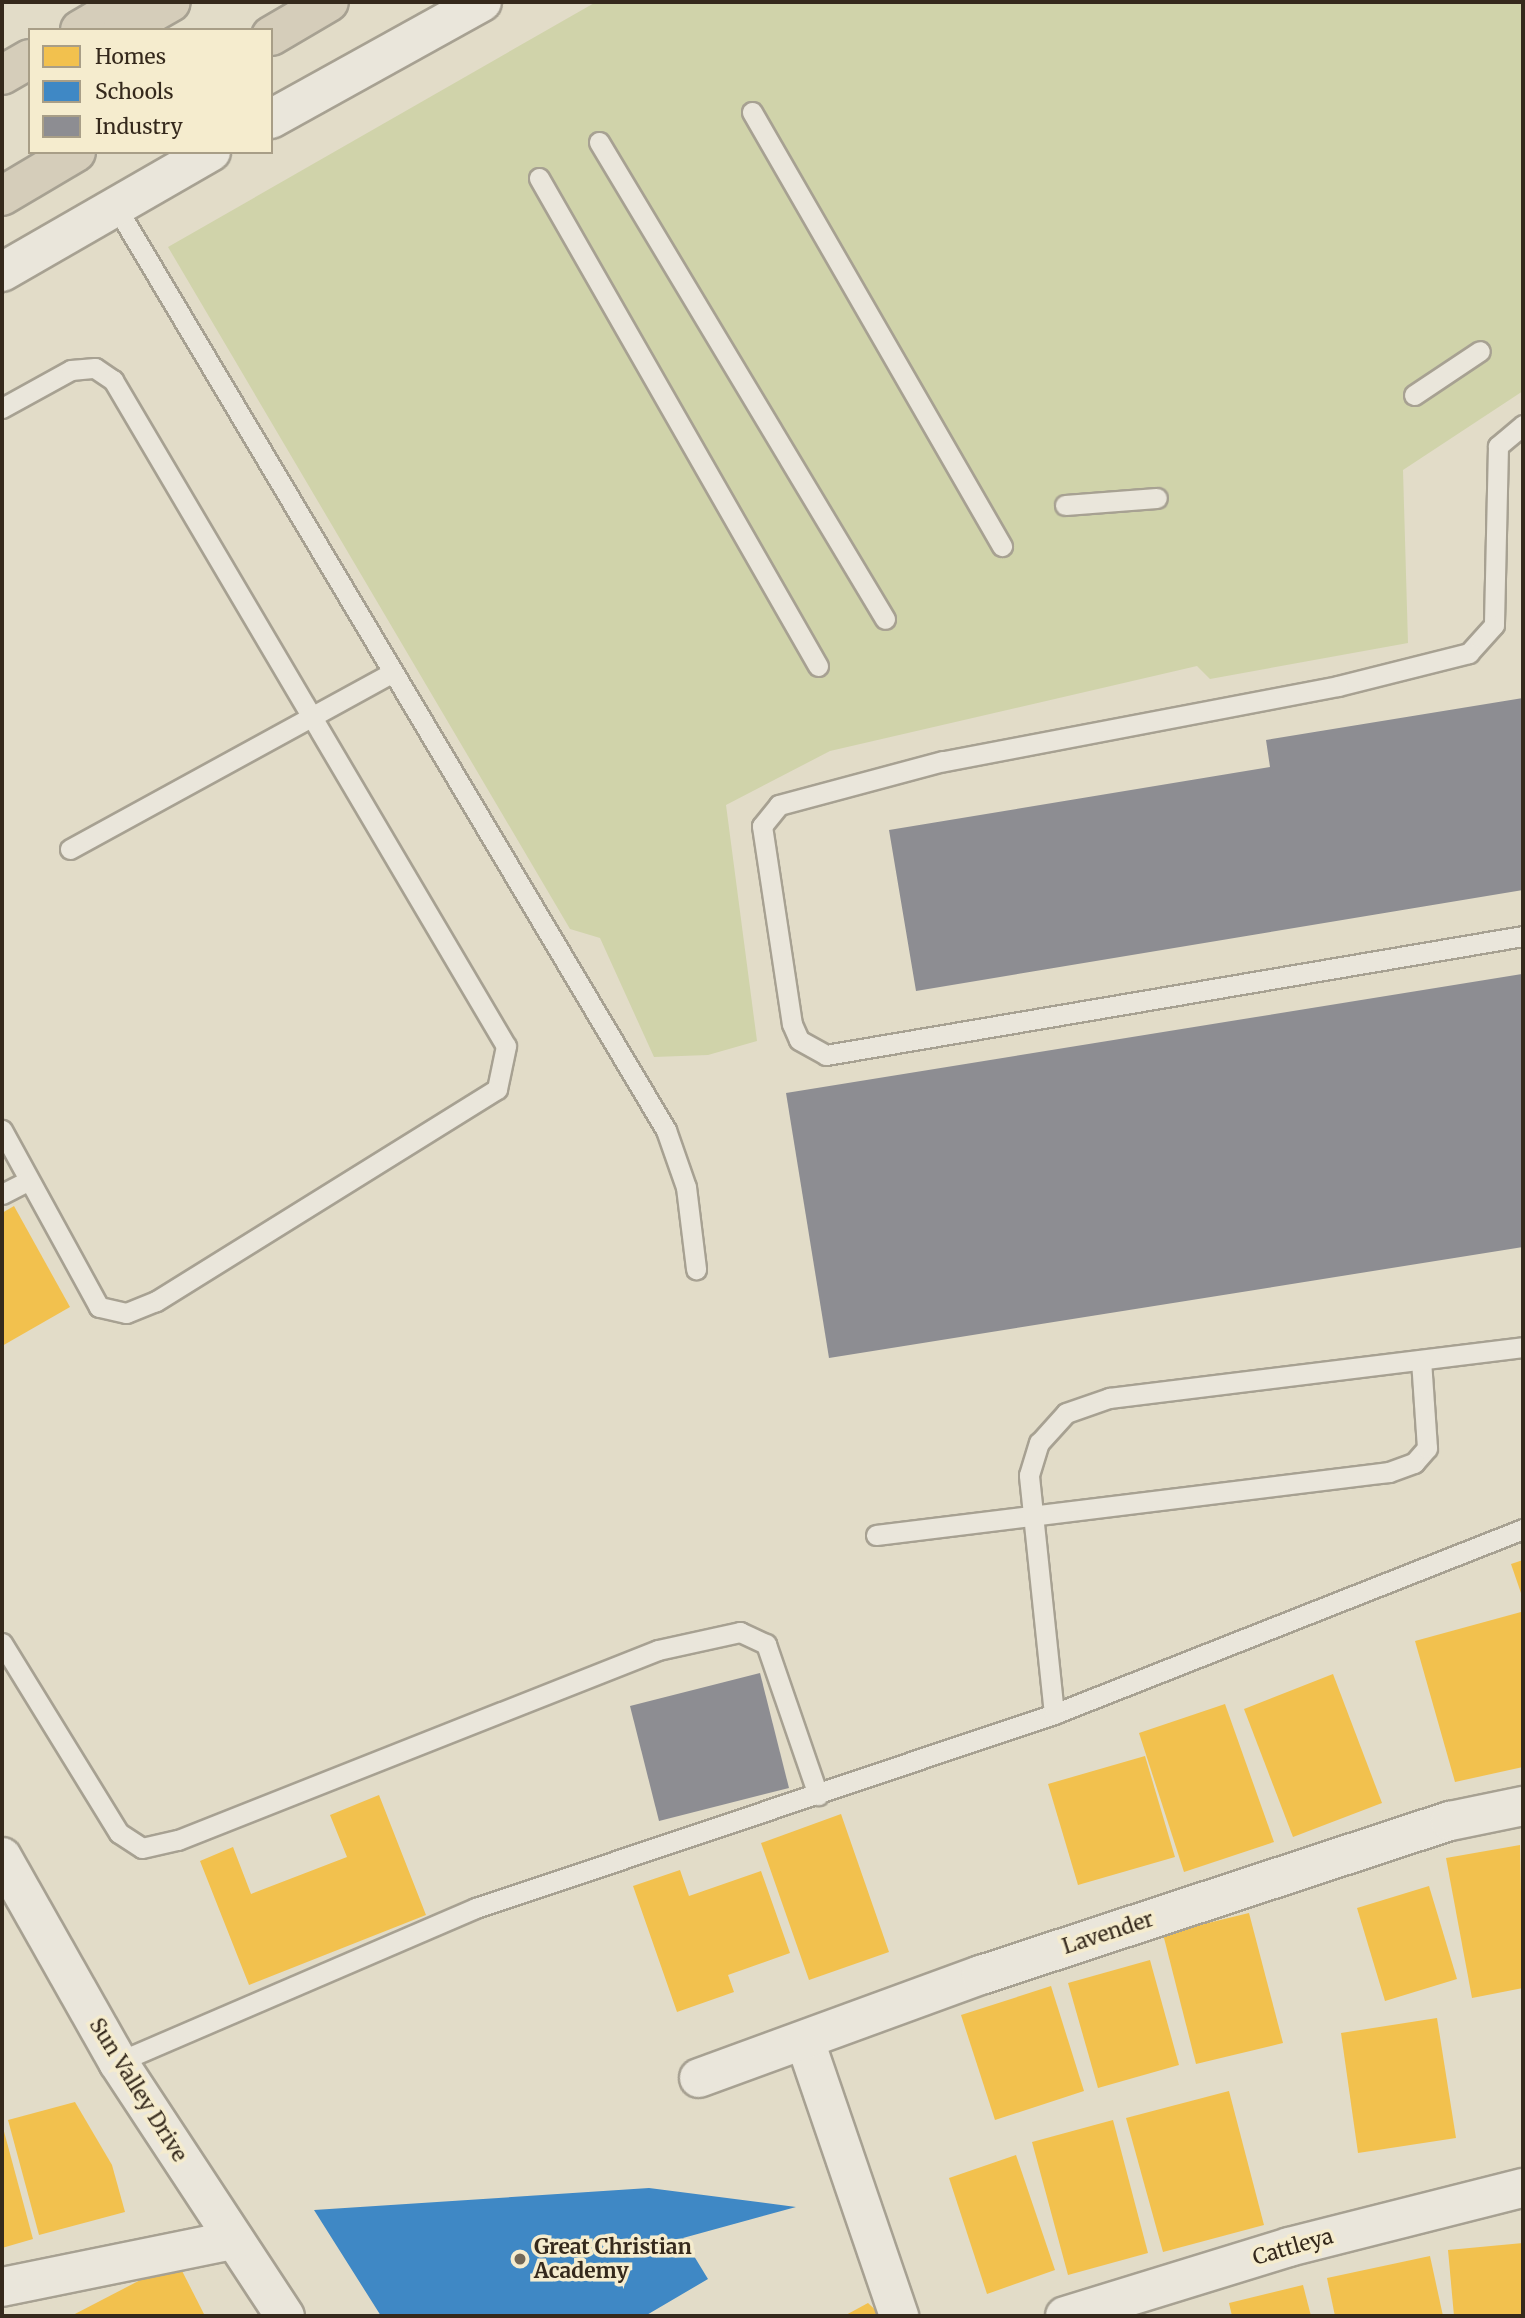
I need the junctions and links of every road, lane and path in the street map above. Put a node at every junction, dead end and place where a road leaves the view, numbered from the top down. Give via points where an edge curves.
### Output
1 (128, 2) edge
2 (171, 2) edge
3 (289, 2) edge
4 (329, 2) edge
5 (482, 2) edge
6 (83, 28) edge
7 (126, 28) edge
8 (244, 28) edge
9 (273, 35) edge
10 (28, 60) edge
11 (2, 75) edge
12 (28, 84) edge
13 (2, 100) edge
14 (752, 112) dead end
15 (273, 117) edge
16 (599, 142) dead end
17 (29, 154) edge
18 (73, 154) edge
19 (207, 154) edge
20 (2, 170) edge
21 (539, 178) dead end
22 (2, 196) edge
23 (115, 205) junction
24 (2, 272) edge
25 (1480, 351) dead end
26 (1414, 395) dead end
27 (2, 408) edge
28 (1523, 425) edge
29 (1157, 498) dead end
30 (1065, 505) dead end
31 (1002, 546) dead end
32 (885, 619) dead end
33 (818, 666) dead end
34 (392, 673) junction
35 (315, 716) junction
36 (70, 849) dead end
37 (1523, 936) edge
38 (2, 1130) edge
39 (29, 1180) junction
40 (2, 1194) edge
41 (696, 1269) dead end
42 (1523, 1347) edge
43 (1421, 1360) junction
44 (1030, 1516) junction
45 (1523, 1529) edge
46 (876, 1535) dead end
47 (2, 1643) edge
48 (1054, 1714) junction
49 (818, 1795) junction
50 (1523, 1806) edge
51 (2, 1857) edge
52 (805, 2041) junction
53 (118, 2062) junction
54 (699, 2078) dead end
55 (1523, 2188) edge
56 (234, 2240) junction
57 (2, 2287) edge
58 (285, 2316) edge
59 (899, 2316) edge
60 (1065, 2316) edge

1 - 6 highway
2 - 7 highway
3 - 8 highway
4 - 9 highway
5 - 15 street
10 - 11 highway
12 - 13 highway
14 - 31 lane
16 - 32 lane
17 - 20 highway
18 - 22 highway
19 - 23 street
21 - 33 lane
23 - 24 street
23 - 34 lane
25 - 26 lane
27 - 35 lane via 71,370 95,368 113,380
28 - 37 lane via 1498,446 1494,625 1469,653 1338,686 943,761 779,805 762,826 792,1024 799,1040 826,1055
29 - 30 lane
34 - 35 lane
34 - 41 lane via 666,1130 685,1187
35 - 36 lane
35 - 39 lane via 506,1046 496,1088 156,1301 126,1313 99,1307
38 - 39 lane
39 - 40 lane
42 - 43 lane
43 - 44 lane via 1109,1398 1066,1413 1040,1443 1029,1475
43 - 44 lane via 1430,1424 1427,1448 1414,1463 1389,1472
44 - 46 lane
44 - 48 lane
45 - 48 lane
47 - 49 lane via 119,1833 142,1848 178,1840 658,1650 740,1632 766,1644
48 - 49 lane
49 - 53 lane via 657,1850 599,1862 476,1908
50 - 52 street, Lavender via 1450,1821 981,1975
51 - 53 street, Sun Valley Drive
52 - 54 street, Lavender
52 - 59 street
53 - 56 street, Sun Valley Drive
55 - 60 street, Cattleya via 1289,2247
56 - 57 street
56 - 58 street, Sun Valley Drive

